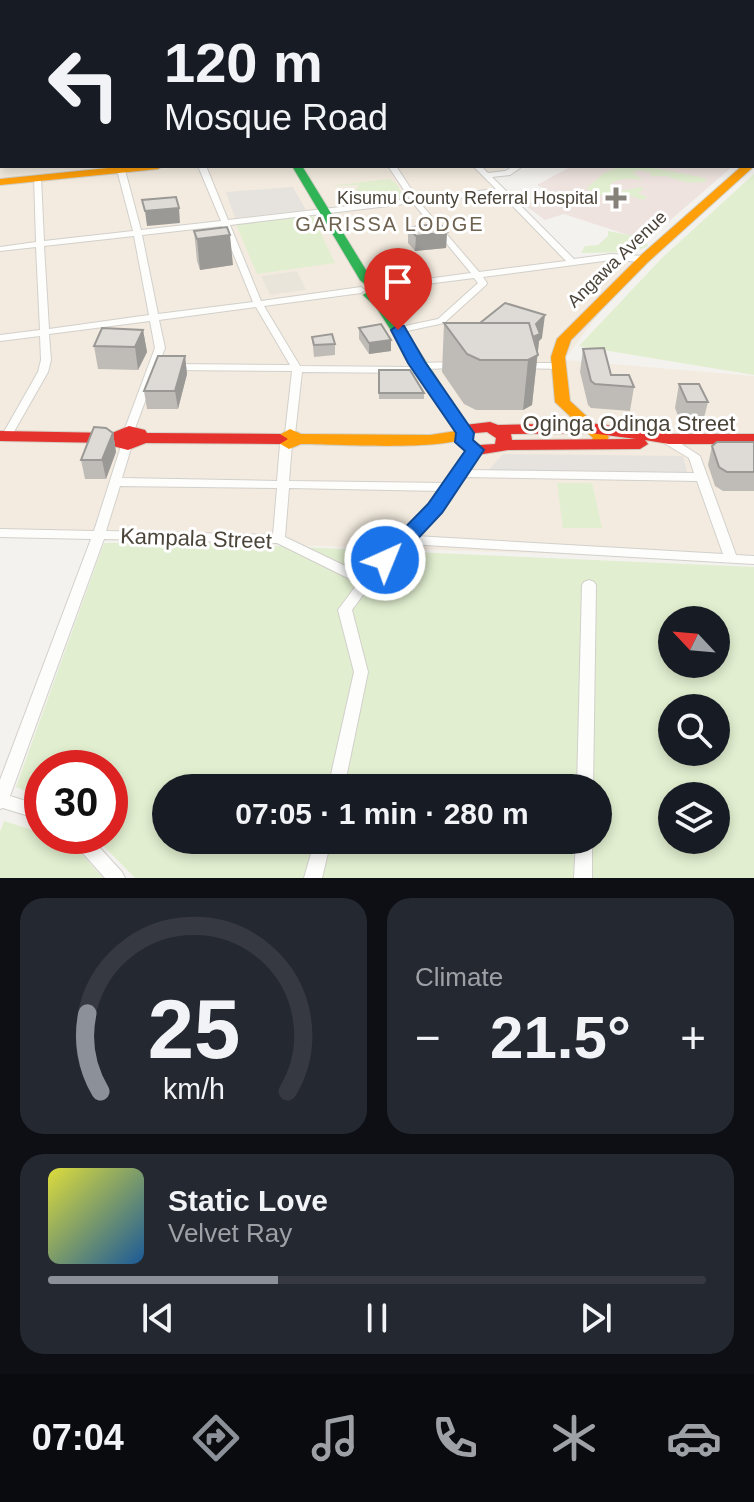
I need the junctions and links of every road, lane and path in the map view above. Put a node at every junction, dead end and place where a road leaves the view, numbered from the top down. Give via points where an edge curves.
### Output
1 (140, 168) edge
2 (203, 168) edge
3 (298, 168) edge
4 (393, 168) edge
5 (479, 168) edge
6 (516, 168) edge
7 (746, 168) edge
8 (121, 170) junction
9 (486, 175) junction
10 (37, 178) junction
11 (0, 182) edge
12 (501, 191) junction
13 (415, 201) junction
14 (326, 211) junction
15 (225, 222) junction
16 (138, 233) junction
17 (40, 245) junction
18 (0, 249) edge
19 (644, 259) junction
20 (572, 262) junction
21 (476, 274) junction
22 (372, 290) junction
23 (258, 303) junction
24 (153, 318) junction
25 (398, 330) junction
26 (47, 332) junction
27 (0, 338) edge
28 (471, 365) edge
29 (514, 366) edge
30 (559, 366) junction
31 (153, 367) junction
32 (297, 368) junction
33 (420, 368) junction
34 (563, 402) junction
35 (544, 427) junction
36 (590, 428) junction
37 (3, 436) edge
38 (501, 437) junction
39 (128, 438) junction
40 (288, 439) junction
41 (670, 441) junction
42 (754, 442) edge
43 (471, 444) junction
44 (545, 446) junction
45 (595, 446) junction
46 (460, 473) junction
47 (700, 477) junction
48 (117, 482) junction
49 (282, 483) junction
50 (449, 487) junction
51 (0, 533) edge
52 (99, 535) junction
53 (279, 539) junction
54 (404, 540) junction
55 (731, 559) junction
56 (753, 560) edge
57 (754, 575) edge
58 (366, 581) junction
59 (589, 585) dead end
60 (339, 774) edge
61 (585, 774) edge
62 (0, 801) edge
63 (24, 808) edge
64 (94, 854) edge
65 (319, 854) edge
66 (584, 854) edge
67 (116, 878) edge
68 (313, 878) edge
69 (583, 878) edge

1 - 8 main road
2 - 15 street
3 - 14 main road
4 - 13 street
5 - 9 street
6 - 9 street
7 - 19 main road, Angawa Avenue
8 - 10 main road
8 - 16 street
9 - 12 street
10 - 11 main road
10 - 17 street
12 - 13 street
12 - 20 street
13 - 14 street
13 - 21 street
14 - 15 street
14 - 22 main road
15 - 16 street
15 - 23 street
16 - 17 street
16 - 24 street
17 - 18 street
17 - 26 street
19 - 20 street
19 - 30 main road, Angawa Avenue via 564,339
20 - 21 street
21 - 22 street
21 - 25 street via 481,287 441,321
22 - 23 street
22 - 25 main road
23 - 24 street
23 - 32 street
24 - 26 street
24 - 31 street via 160,348
25 - 33 main road
26 - 27 street
26 - 37 street via 43,372
28 - 33 street
29 - 30 street
30 - 34 main road, Angawa Avenue
31 - 32 street
31 - 39 street
32 - 33 street
32 - 40 street
33 - 43 main road
34 - 35 main road
34 - 36 main road
35 - 36 main road, Oginga Odinga Street
35 - 38 main road, Oginga Odinga Street
35 - 44 main road via 538,436
36 - 41 main road, Oginga Odinga Street
36 - 45 main road via 601,437
37 - 39 main road
38 - 43 main road
38 - 43 main road
38 - 44 main road, Oginga Odinga Street
39 - 40 main road
39 - 48 street
40 - 43 main road
40 - 49 street
41 - 42 main road, Oginga Odinga Street
41 - 45 main road, Oginga Odinga Street
41 - 47 street via 694,456
43 - 46 street
44 - 45 main road, Oginga Odinga Street
46 - 47 street
46 - 50 street
47 - 55 street
48 - 49 street
48 - 52 street
49 - 50 street
49 - 53 street
50 - 54 street
51 - 52 street, Kampala Street
52 - 53 street, Kampala Street
52 - 62 street
53 - 58 street, Kampala Street
54 - 55 street
54 - 58 street
55 - 56 street
56 - 57 street
58 - 60 street via 345,610 361,672
59 - 61 street
62 - 63 street
64 - 67 street
65 - 68 street
66 - 69 street

